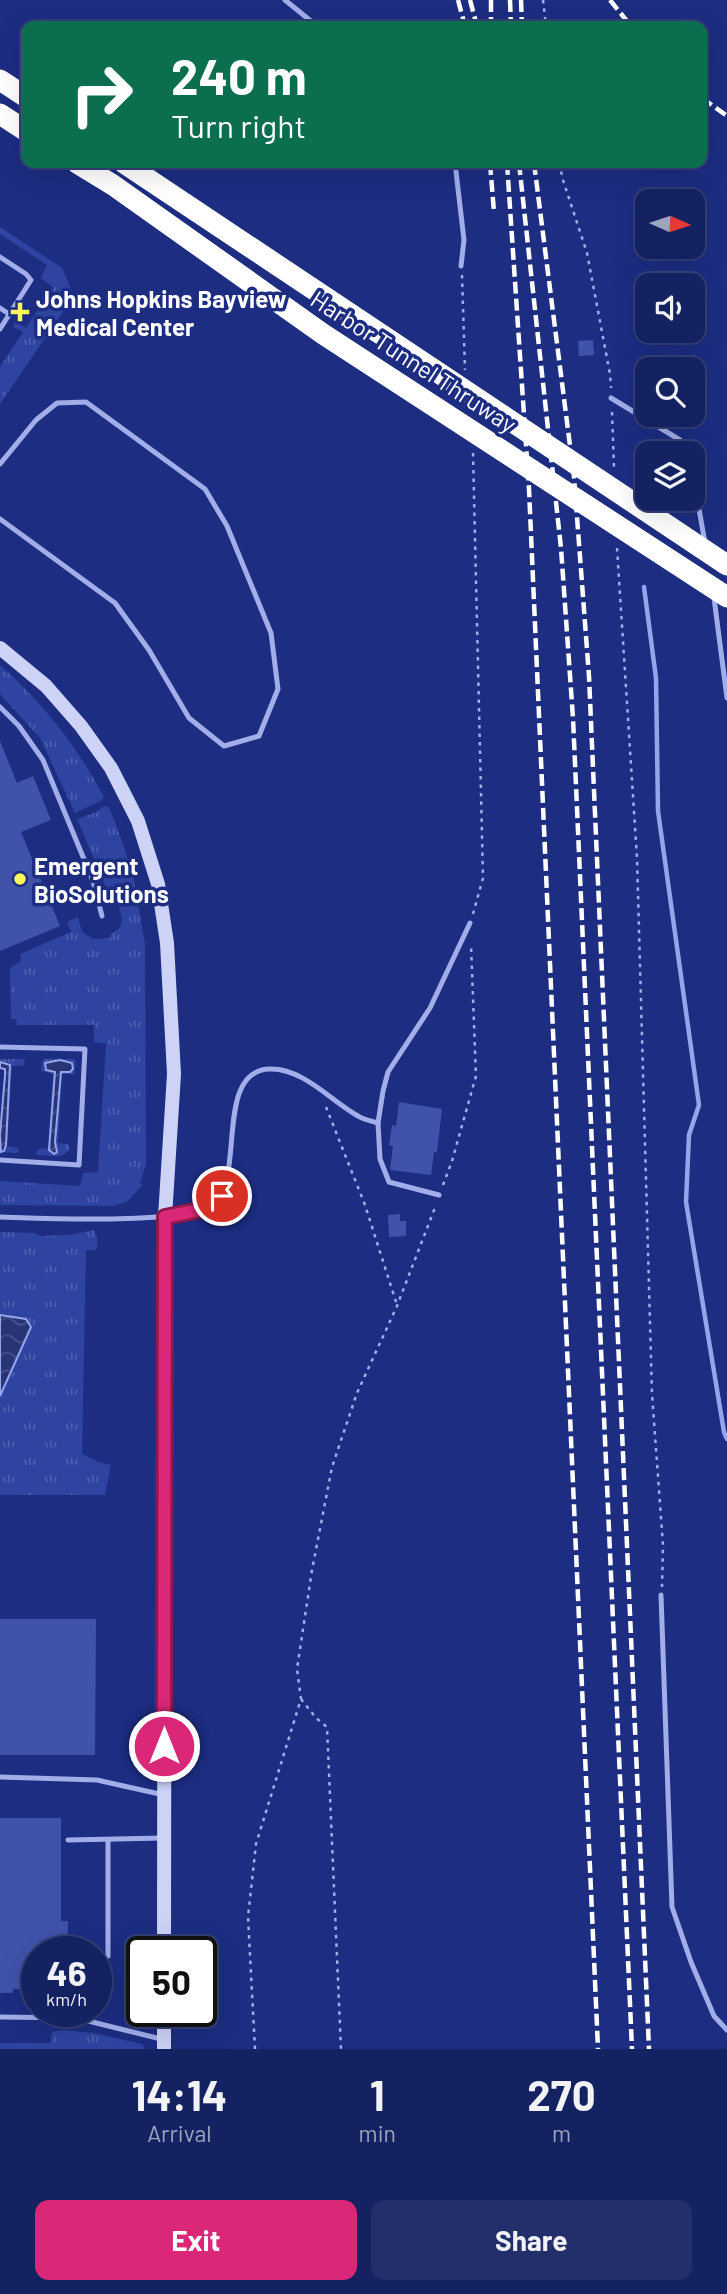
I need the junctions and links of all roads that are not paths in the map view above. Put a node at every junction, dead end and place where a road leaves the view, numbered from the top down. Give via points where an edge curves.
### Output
1 (285, 0) edge
2 (311, 21) edge
3 (0, 80) edge
4 (21, 94) edge
5 (0, 114) edge
6 (21, 128) edge
7 (85, 168) edge
8 (132, 168) edge
9 (456, 168) edge
10 (0, 257) edge
11 (461, 266) road end
12 (0, 308) edge
13 (9, 314) junction
14 (0, 329) edge
15 (611, 398) road end
16 (680, 441) edge
17 (0, 464) edge
18 (702, 511) edge
19 (0, 519) edge
20 (715, 565) edge
21 (727, 597) edge
22 (0, 648) edge
23 (727, 698) edge
24 (0, 707) edge
25 (102, 915) dead end
26 (470, 923) road end
27 (0, 1047) edge
28 (379, 1123) junction
29 (0, 1160) edge
30 (439, 1195) road end
31 (0, 1217) edge
32 (165, 1217) junction
33 (661, 1595) road end
34 (0, 1777) edge
35 (164, 1795) junction
36 (164, 1838) junction
37 (68, 1840) dead end
38 (108, 1840) junction
39 (108, 1936) edge
40 (164, 1936) edge
41 (0, 2017) edge
42 (727, 2030) edge
43 (164, 2044) edge

1 - 2 lane
3 - 4 highway
5 - 6 highway
7 - 21 highway, Harbor Tunnel Thruway via 323,334
8 - 20 highway, Harbor Tunnel Thruway
9 - 11 lane via 464,240
10 - 13 lane via 30,279
12 - 13 lane
13 - 14 lane
15 - 16 lane
17 - 19 lane via 36,420 57,403 86,402 205,489 227,526 271,633 278,689 259,736 224,746 189,718 115,603
18 - 20 lane
20 - 23 lane
22 - 32 main road via 46,686 110,768 138,821 158,884 167,943 174,1074
24 - 25 lane via 43,760 93,881
26 - 28 lane via 430,1008 388,1072
27 - 29 lane via 85,1049 79,1165
28 - 30 lane via 380,1159 389,1182
28 - 32 lane via 360,1117 281,1070 258,1070 239,1089 222,1196 209,1208
31 - 32 lane
32 - 35 main road
33 - 42 lane via 672,1907 715,2016
34 - 35 lane via 97,1780
35 - 36 main road
36 - 38 lane
36 - 40 main road
37 - 38 lane
38 - 39 lane
41 - 43 lane via 76,2018

